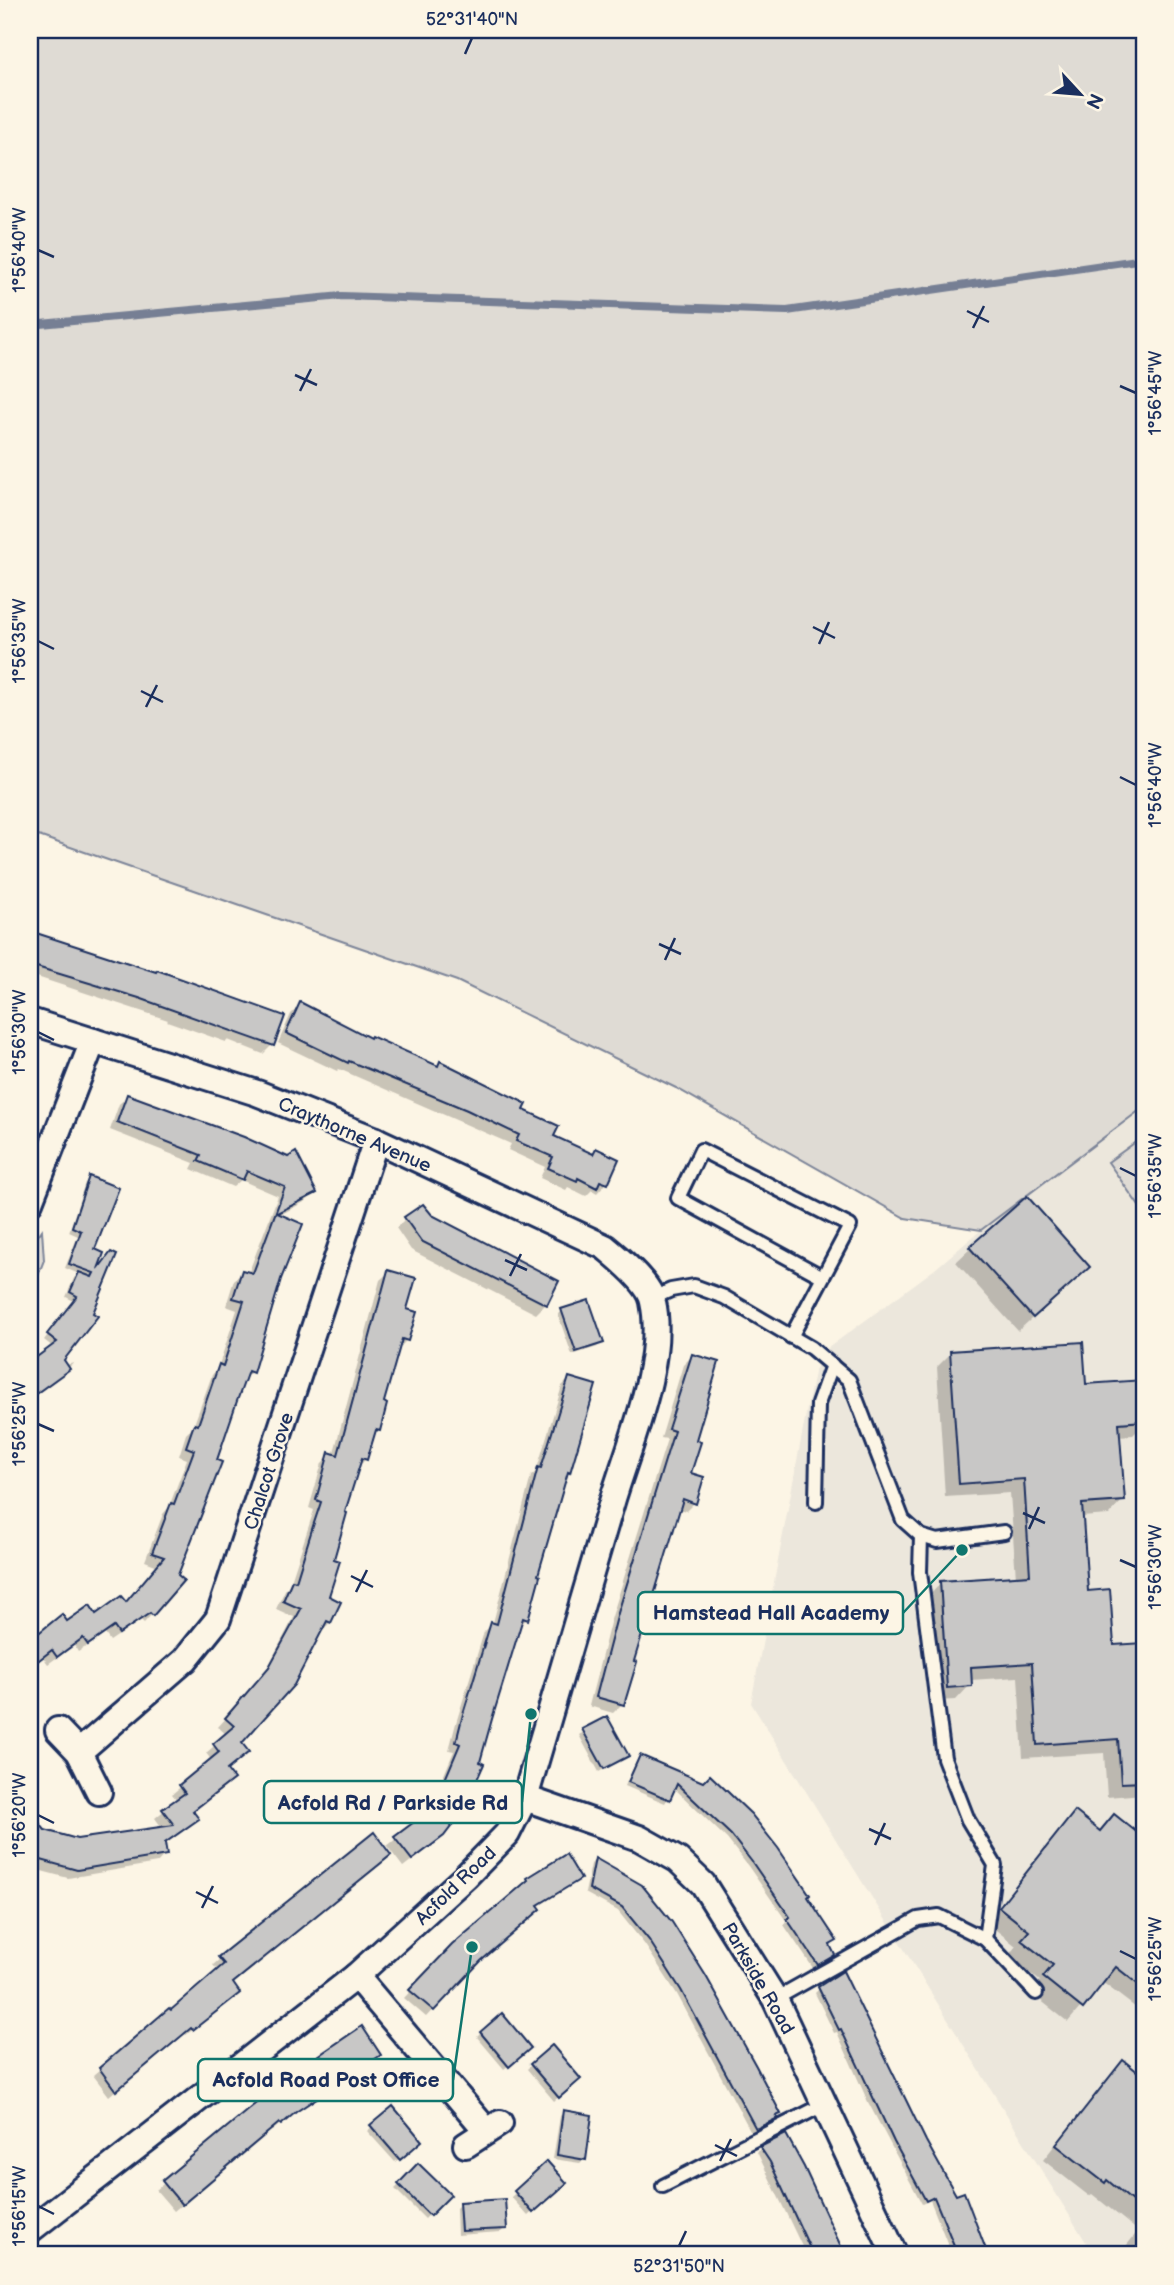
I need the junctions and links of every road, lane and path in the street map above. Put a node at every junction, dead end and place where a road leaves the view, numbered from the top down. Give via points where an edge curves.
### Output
1 (30, 1021) edge
2 (93, 1041) junction
3 (376, 1140) junction
4 (30, 1202) edge
5 (823, 1277) junction
6 (653, 1298) junction
7 (792, 1337) junction
8 (832, 1365) junction
9 (816, 1502) dead end
10 (1004, 1532) dead end
11 (921, 1536) junction
12 (58, 1730) dead end
13 (79, 1752) junction
14 (99, 1792) dead end
15 (526, 1798) junction
16 (985, 1939) junction
17 (356, 1976) junction
18 (1036, 1993) dead end
19 (775, 1999) junction
20 (825, 2104) junction
21 (466, 2145) dead end
22 (663, 2186) dead end
23 (30, 2230) edge
24 (895, 2255) edge

1 - 2 street, Craythorne Avenue
2 - 3 street, Craythorne Avenue via 257,1093
2 - 4 street
3 - 6 street, Craythorne Avenue via 605,1247
3 - 13 street, Chalcot Grove via 218,1619 185,1660
5 - 5 lane via 850,1226 701,1150 678,1198
5 - 7 lane
6 - 7 lane via 694,1286 724,1297
6 - 15 street, Acfold Road via 657,1324 651,1375
7 - 8 lane
8 - 9 lane via 818,1404
8 - 11 lane via 849,1380 903,1520
10 - 11 lane via 937,1541
11 - 16 lane via 920,1572 944,1758 968,1819 995,1865
12 - 13 street
13 - 14 street
15 - 17 street, Acfold Road via 508,1834
15 - 19 street, Parkside Road via 639,1838 678,1860 703,1884
16 - 18 lane
16 - 19 lane via 939,1916 918,1919
17 - 21 street via 493,2126
17 - 23 street, Acfold Road
19 - 20 street, Parkside Road
20 - 22 lane
20 - 24 street, Parkside Road

